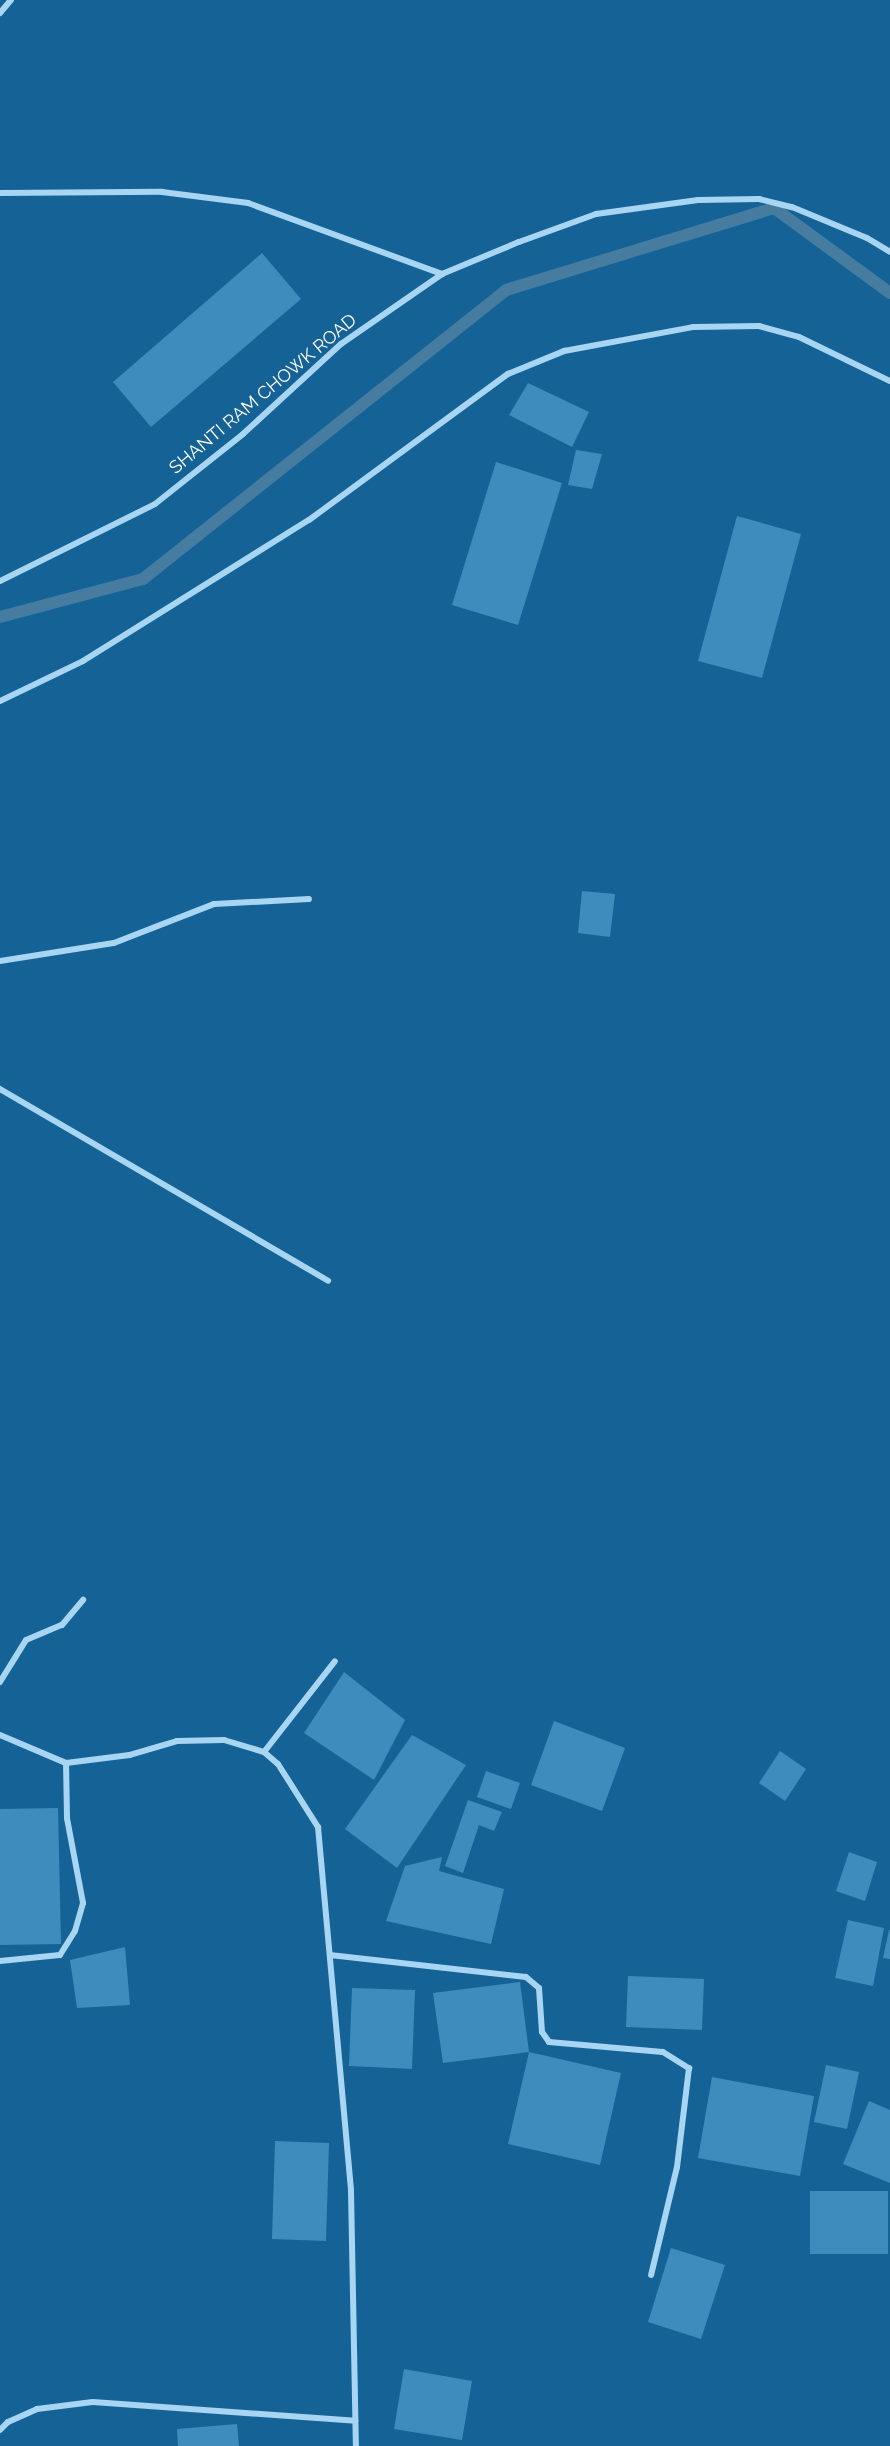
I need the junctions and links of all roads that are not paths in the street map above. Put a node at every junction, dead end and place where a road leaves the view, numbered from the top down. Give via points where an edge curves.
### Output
1 (11, 0) edge
2 (0, 13) edge
3 (0, 193) edge
4 (890, 252) edge
5 (442, 274) junction
6 (890, 381) edge
7 (0, 581) edge
8 (0, 701) edge
9 (309, 899) dead end
10 (0, 961) edge
11 (0, 1089) edge
12 (328, 1281) dead end
13 (83, 1600) dead end
14 (335, 1661) dead end
15 (0, 1682) edge
16 (0, 1735) edge
17 (264, 1752) junction
18 (66, 1763) junction
19 (330, 1955) junction
20 (0, 1961) edge
21 (651, 2275) dead end
22 (355, 2421) junction
23 (0, 2430) edge
24 (356, 2446) edge

1 - 2 street
3 - 5 street via 162,192 248,203
4 - 5 street, SHANTI RAM CHOWK ROAD via 867,238 792,207 759,199 698,200 596,214
5 - 7 street, SHANTI RAM CHOWK ROAD via 341,344 243,434 155,504
6 - 8 street via 799,337 759,326 693,327 564,351 508,374 309,520 83,661
9 - 10 street via 214,904 114,943
11 - 12 street
13 - 15 street via 62,1625 26,1640
14 - 17 street
16 - 18 street
17 - 18 street via 224,1740 198,1739 93,1762
17 - 19 street via 278,1764 318,1827
18 - 20 street via 67,1818 83,1903 75,1931 60,1955
19 - 21 street via 526,1977 539,1988 542,2032 549,2042 663,2052 689,2068 677,2168
19 - 22 street via 351,2191
22 - 23 street via 93,2402 37,2409 8,2422
22 - 24 street

